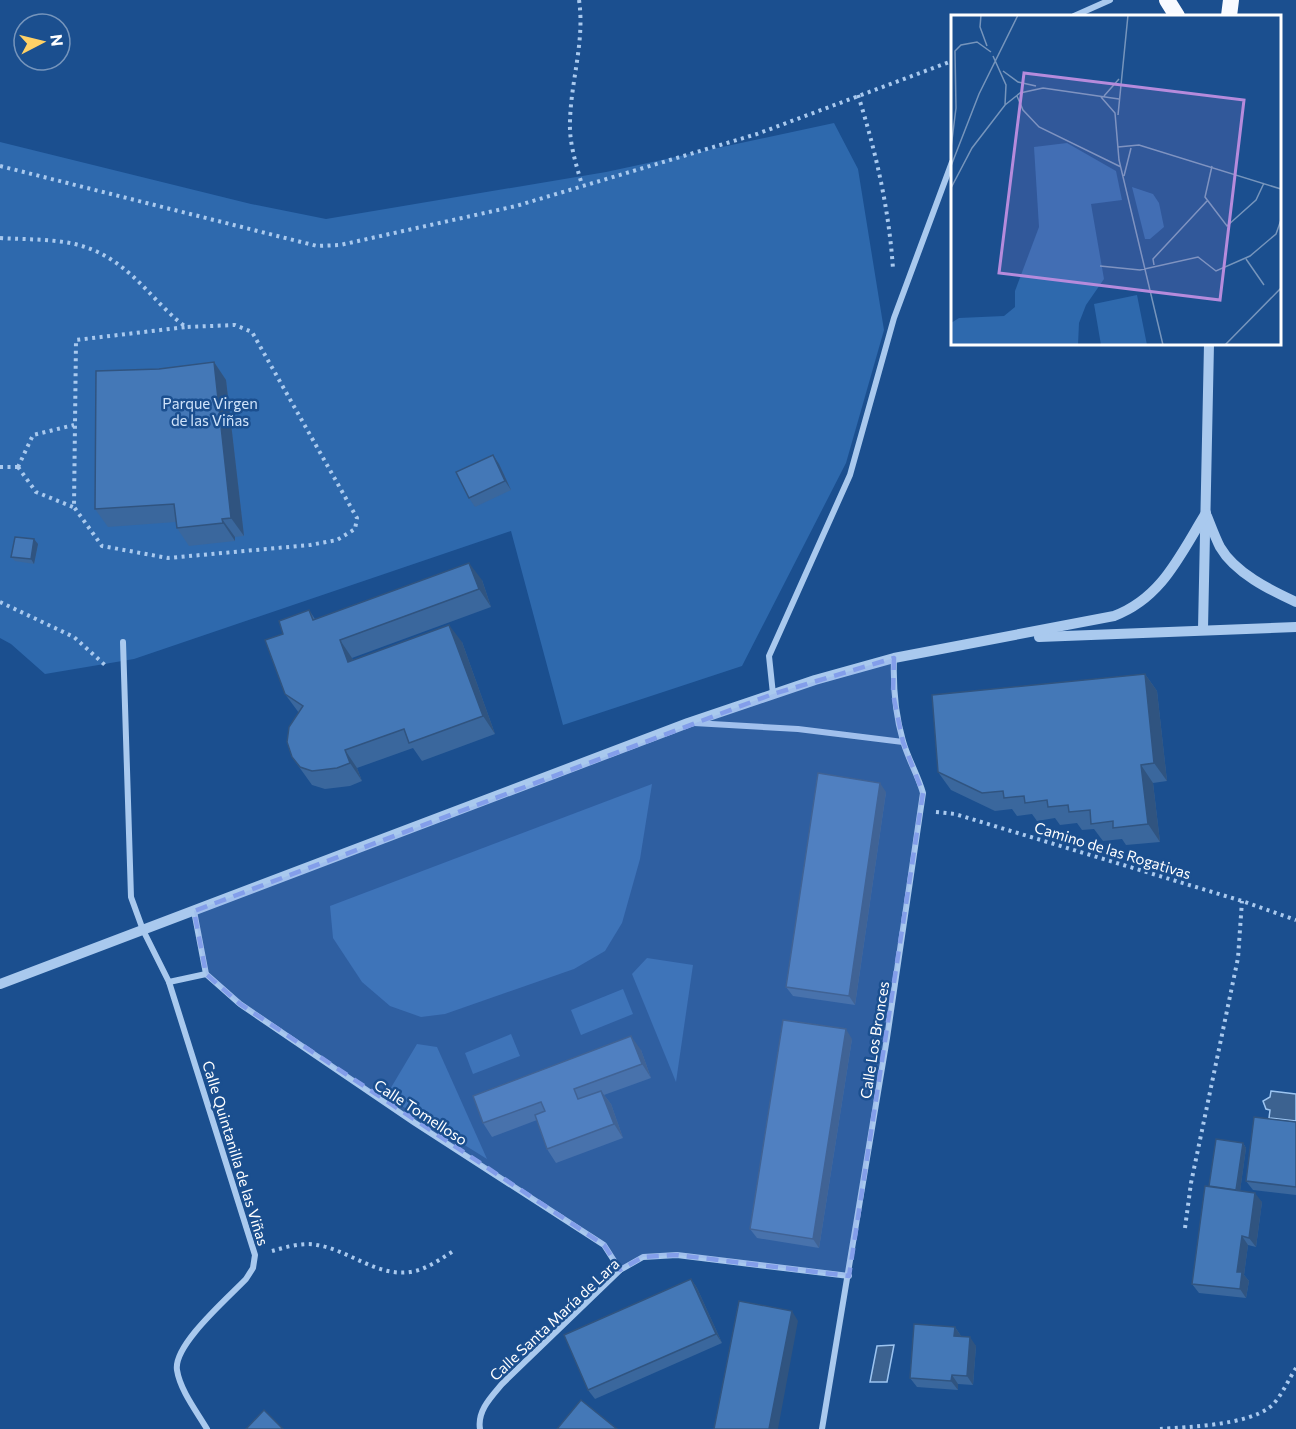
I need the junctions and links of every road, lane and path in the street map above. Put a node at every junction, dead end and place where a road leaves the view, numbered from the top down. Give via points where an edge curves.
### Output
1 (579, 0) edge
2 (1110, 0) edge
3 (1167, 0) edge
4 (1231, 0) edge
5 (1076, 15) edge
6 (1176, 15) edge
7 (1229, 15) edge
8 (951, 62) edge
9 (858, 95) junction
10 (951, 165) edge
11 (0, 166) edge
12 (582, 185) junction
13 (0, 238) edge
14 (893, 277) dead end
15 (186, 327) junction
16 (1209, 345) edge
17 (74, 425) junction
18 (0, 467) edge
19 (18, 467) junction
20 (74, 507) junction
21 (1206, 513) junction
22 (0, 602) edge
23 (1296, 602) edge
24 (1296, 627) edge
25 (1203, 629) junction
26 (1003, 639) junction
27 (123, 642) dead end
28 (894, 658) junction
29 (124, 690) junction
30 (773, 694) junction
31 (688, 723) junction
32 (903, 742) junction
33 (921, 809) junction
34 (1242, 901) junction
35 (194, 911) junction
36 (1296, 920) edge
37 (143, 930) junction
38 (206, 974) junction
39 (169, 982) junction
40 (0, 984) edge
41 (1185, 1228) dead end
42 (455, 1250) dead end
43 (255, 1256) junction
44 (620, 1270) junction
45 (849, 1276) junction
46 (1296, 1368) edge
47 (207, 1429) edge
48 (480, 1429) edge
49 (822, 1429) edge
50 (1160, 1429) edge

1 - 12 path via 580,48 569,123
2 - 5 street
3 - 6 highway
4 - 7 highway
8 - 9 path
9 - 12 path via 757,134
9 - 14 path via 886,207
10 - 30 street via 894,318 853,467 769,656
11 - 12 path via 318,246 340,245 516,206
13 - 15 path via 66,240 94,249 129,273
15 - 17 path via 76,340
15 - 20 path via 236,325 252,332 357,518 355,529 337,540 319,543 168,558 102,546
16 - 21 street
17 - 19 path via 33,435
17 - 20 path
18 - 19 path
19 - 20 path via 36,492
21 - 23 street via 1230,561
21 - 25 street
21 - 26 street via 1169,573 1146,600 1114,616
22 - 29 path via 74,637 102,660
24 - 25 street
25 - 26 street
26 - 28 street
27 - 29 street, Calle Quintanilla de las Viñas
28 - 30 street
28 - 32 street, Calle Los Bronces via 893,694
29 - 37 street, Calle Quintanilla de las Viñas via 129,887
30 - 31 street
31 - 32 street via 798,729
31 - 35 street
32 - 33 street, Calle Los Bronces via 923,793
33 - 34 path, Camino de las Rogativas via 955,814
33 - 45 street, Calle Los Bronces
34 - 36 path, Camino de las Rogativas
34 - 41 path via 1238,958
35 - 37 street
35 - 38 street
37 - 39 street, Calle Quintanilla de las Viñas
37 - 40 street
38 - 39 street
38 - 44 street, Calle Tomelloso via 240,1004 604,1245
39 - 43 street, Calle Quintanilla de las Viñas
42 - 43 path via 410,1272 388,1271 316,1244 294,1245
43 - 47 street, Calle Quintanilla de las Viñas via 246,1279 179,1354 179,1376
44 - 45 street, Calle Santa María de Lara via 643,1257 677,1255
44 - 48 street, Calle Santa María de Lara via 487,1401 480,1416
45 - 49 street, Calle Los Bronces
46 - 50 path via 1277,1399 1257,1413 1229,1422

